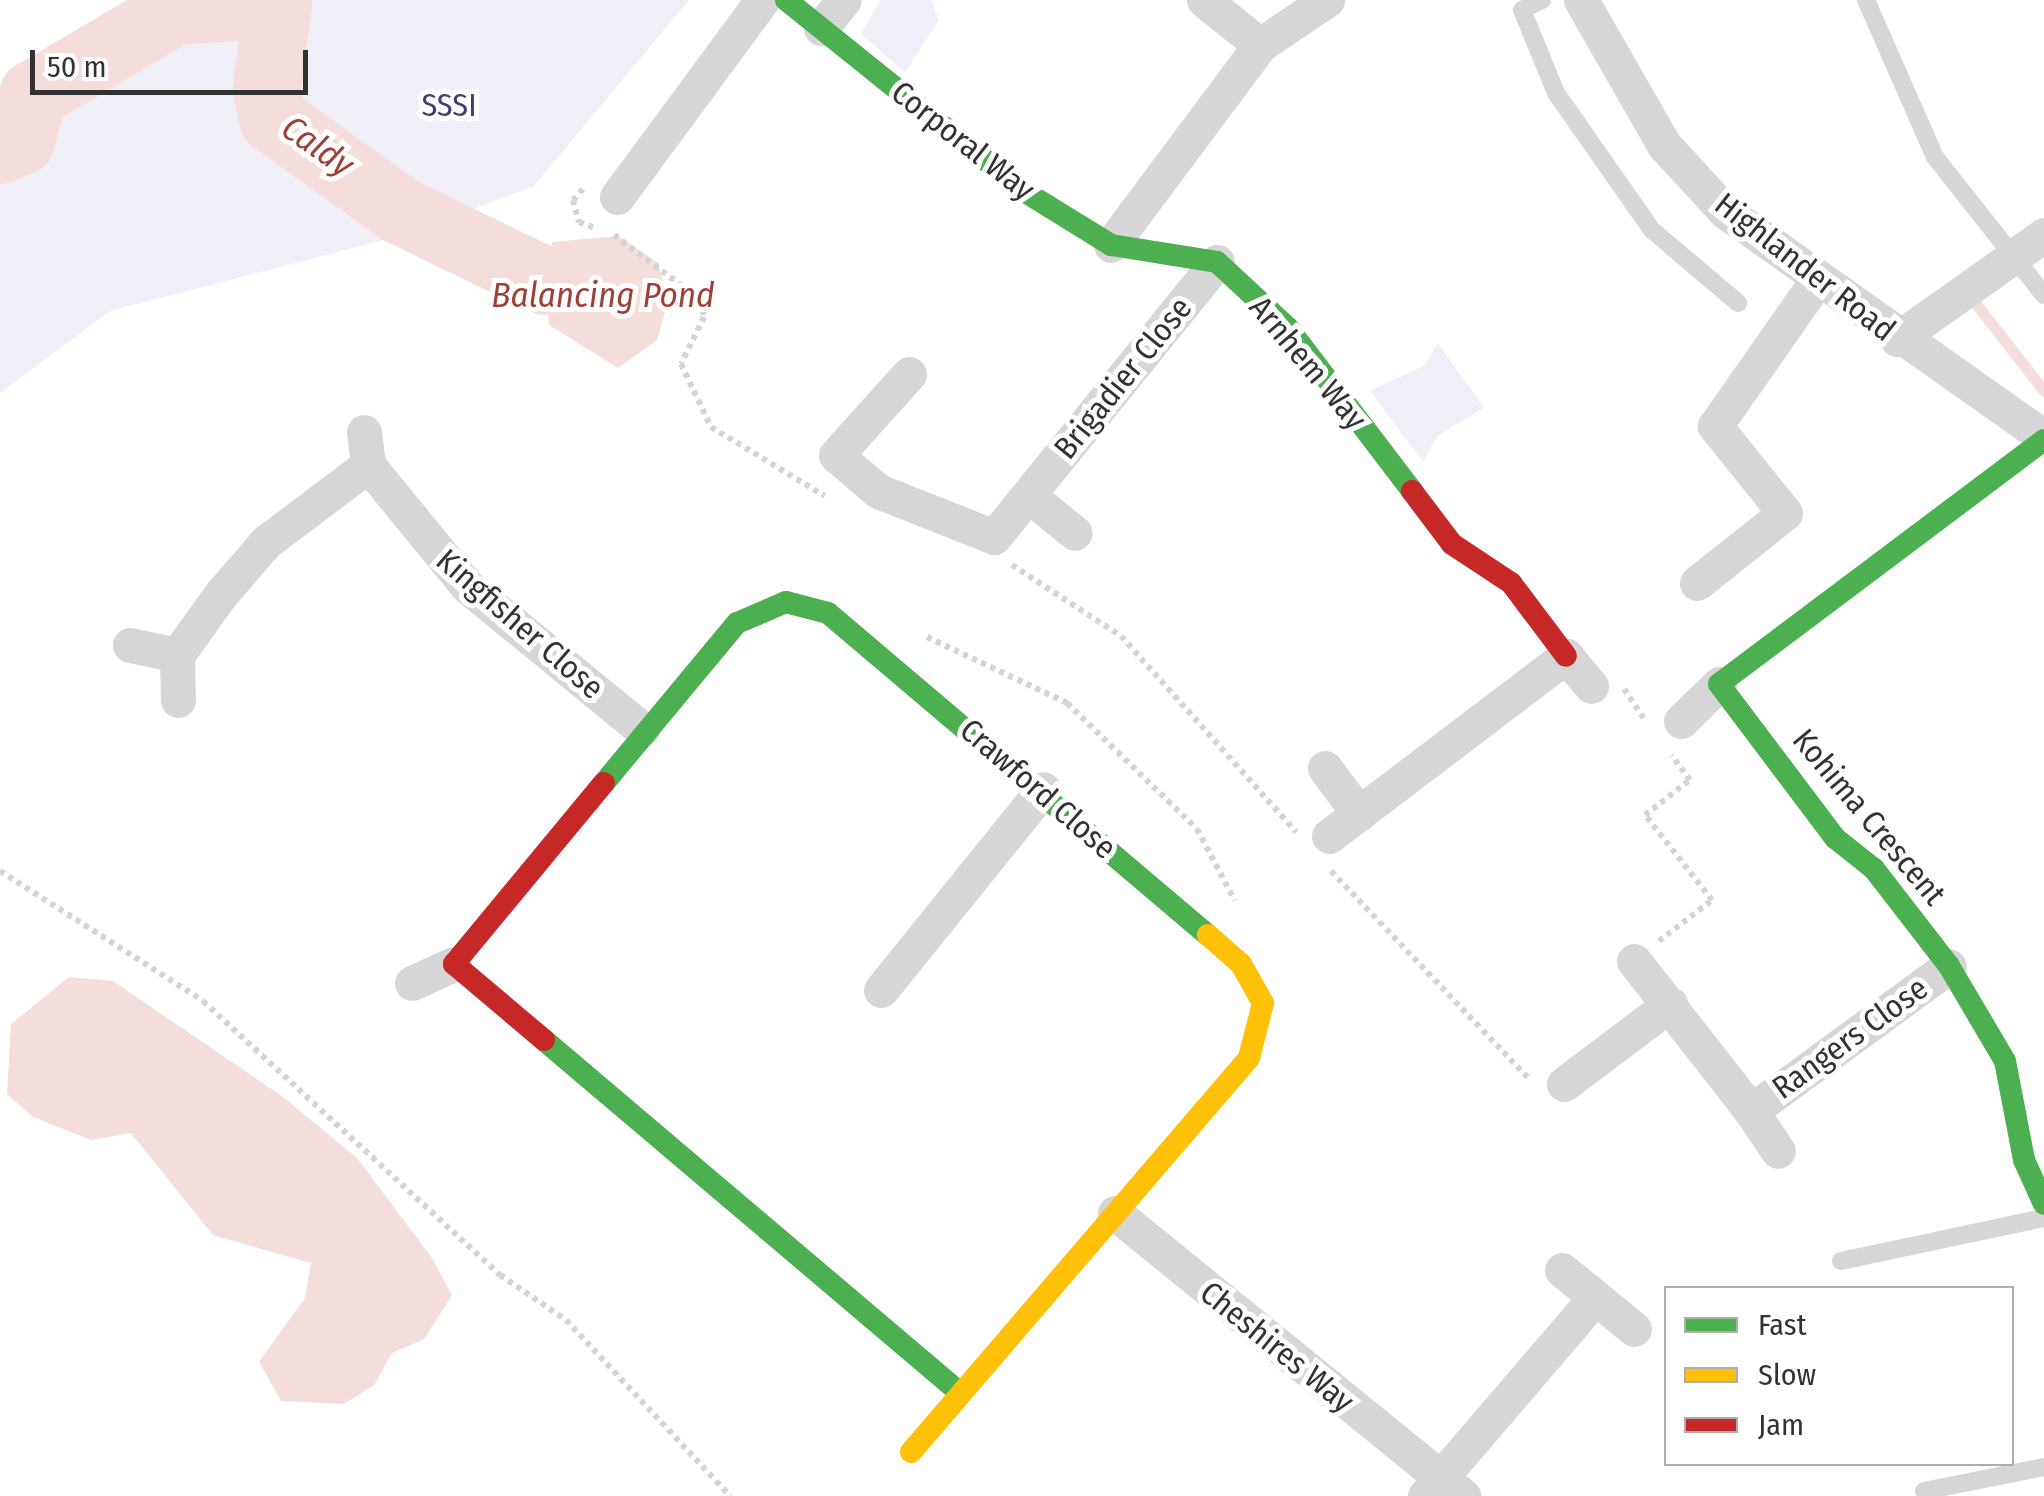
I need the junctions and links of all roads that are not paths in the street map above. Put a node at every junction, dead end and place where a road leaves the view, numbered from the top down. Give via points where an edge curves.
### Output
1 (762, 0) edge
2 (786, 0) edge
3 (844, 0) edge
4 (1204, 0) edge
5 (1326, 0) edge
6 (1542, 0) edge
7 (1581, 0) edge
8 (1866, 0) edge
9 (821, 28) junction
10 (1260, 45) junction
11 (617, 197) dead end
12 (1111, 245) junction
13 (2031, 245) edge
14 (1217, 262) junction
15 (1816, 282) junction
16 (2044, 295) edge
17 (1738, 303) dead end
18 (1897, 339) junction
19 (908, 374) dead end
20 (2042, 437) edge
21 (1028, 495) junction
22 (1075, 533) dead end
23 (1697, 583) dead end
24 (130, 645) dead end
25 (177, 654) junction
26 (1566, 656) junction
27 (1719, 684) junction
28 (1591, 686) road end
29 (178, 700) dead end
30 (1681, 721) dead end
31 (642, 729) junction
32 (1325, 768) dead end
33 (1043, 790) junction
34 (1358, 814) junction
35 (1329, 836) dead end
36 (1634, 961) road end
37 (454, 964) junction
38 (1950, 966) junction
39 (412, 983) dead end
40 (882, 990) dead end
41 (1670, 1004) junction
42 (1564, 1084) dead end
43 (1751, 1111) junction
44 (1778, 1151) dead end
45 (2034, 1158) edge
46 (2044, 1204) edge
47 (1115, 1213) junction
48 (2044, 1218) edge
49 (1841, 1261) dead end
50 (1562, 1270) dead end
51 (1595, 1298) junction
52 (1634, 1330) dead end
53 (959, 1392) junction
54 (912, 1452) dead end
55 (2044, 1467) edge
56 (1443, 1490) edge
57 (1924, 1491) dead end

1 - 11 street
2 - 9 street, Corporal Way
3 - 9 street
4 - 10 street
5 - 10 street
6 - 17 lane via 1522,10 1556,93 1598,159 1652,230
7 - 15 street, Highlander Road via 1664,145 1726,212
8 - 13 lane via 1935,158
9 - 12 street, Corporal Way via 1022,190
10 - 12 street
12 - 14 street
13 - 16 lane
13 - 18 street
14 - 21 street, Brigadier Close
14 - 26 street, Arnhem Way via 1288,328 1452,544 1511,583
15 - 18 street, Highlander Road
15 - 23 street via 1715,426 1785,513
18 - 20 street, Highlander Road
19 - 21 street, Brigadier Close via 836,455 878,492 994,537
20 - 27 street
21 - 22 street
24 - 25 street
25 - 29 street
25 - 31 street, Kingfisher Close via 266,542 366,448 468,586
26 - 28 street, Arnhem Way
26 - 34 street
27 - 30 street
27 - 38 street, Kohima Crescent via 1834,838 1874,869
31 - 33 street, Crawford Close via 737,623 786,602 828,613
31 - 37 street, Crawford Close
32 - 34 street
33 - 40 street
33 - 47 street, Crawford Close via 1241,964 1263,1004 1249,1058
34 - 35 street
36 - 41 street, Rangers Close
37 - 39 street, Crawford Close
37 - 53 street
38 - 43 street, Rangers Close
38 - 45 street, Kohima Crescent via 2004,1061
41 - 42 street
41 - 43 street, Rangers Close
43 - 44 street, Rangers Close
45 - 46 street, Kohima Crescent
47 - 53 street, Crawford Close
47 - 56 street, Cheshires Way
48 - 49 lane
50 - 51 street
51 - 52 street
51 - 56 street, Cheshires Way
53 - 54 street, Crawford Close
55 - 57 lane

